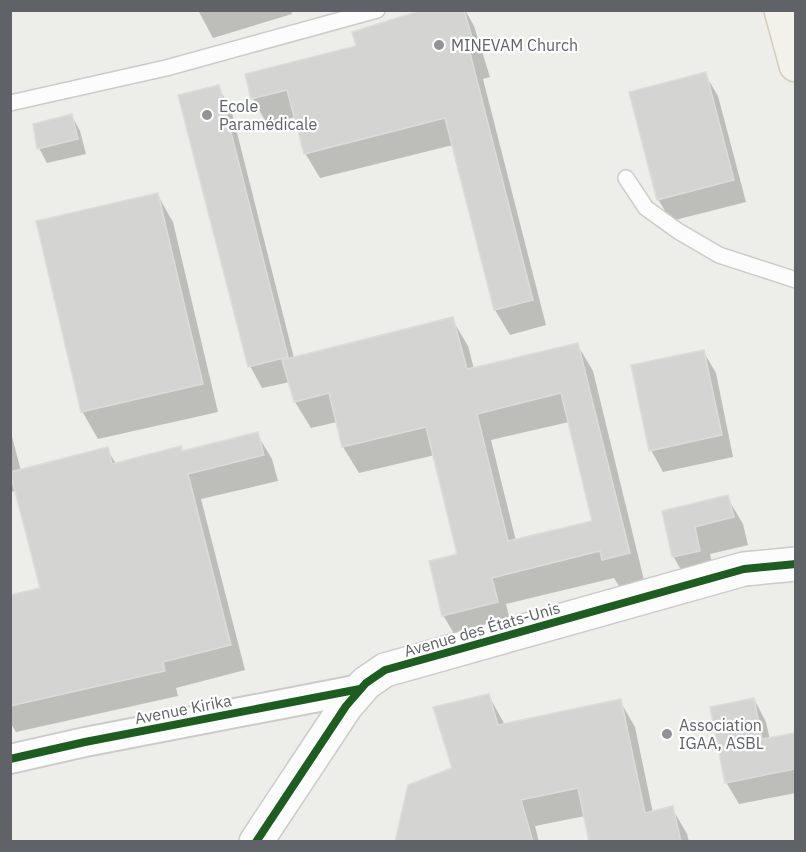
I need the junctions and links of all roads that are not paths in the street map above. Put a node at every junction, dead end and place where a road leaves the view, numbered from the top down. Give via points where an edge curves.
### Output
1 (377, 10) edge
2 (781, 10) edge
3 (795, 65) edge
4 (10, 103) edge
5 (626, 178) dead end
6 (795, 280) edge
7 (795, 564) edge
8 (360, 689) junction
9 (10, 759) edge
10 (256, 842) edge

1 - 4 lane via 166,68
2 - 3 main road
5 - 6 lane via 646,208 678,231 719,255
7 - 8 street, Avenue des États-Unis via 744,569 385,670
8 - 9 street, Avenue Kirika
8 - 10 street, Avenue des États-Unis

